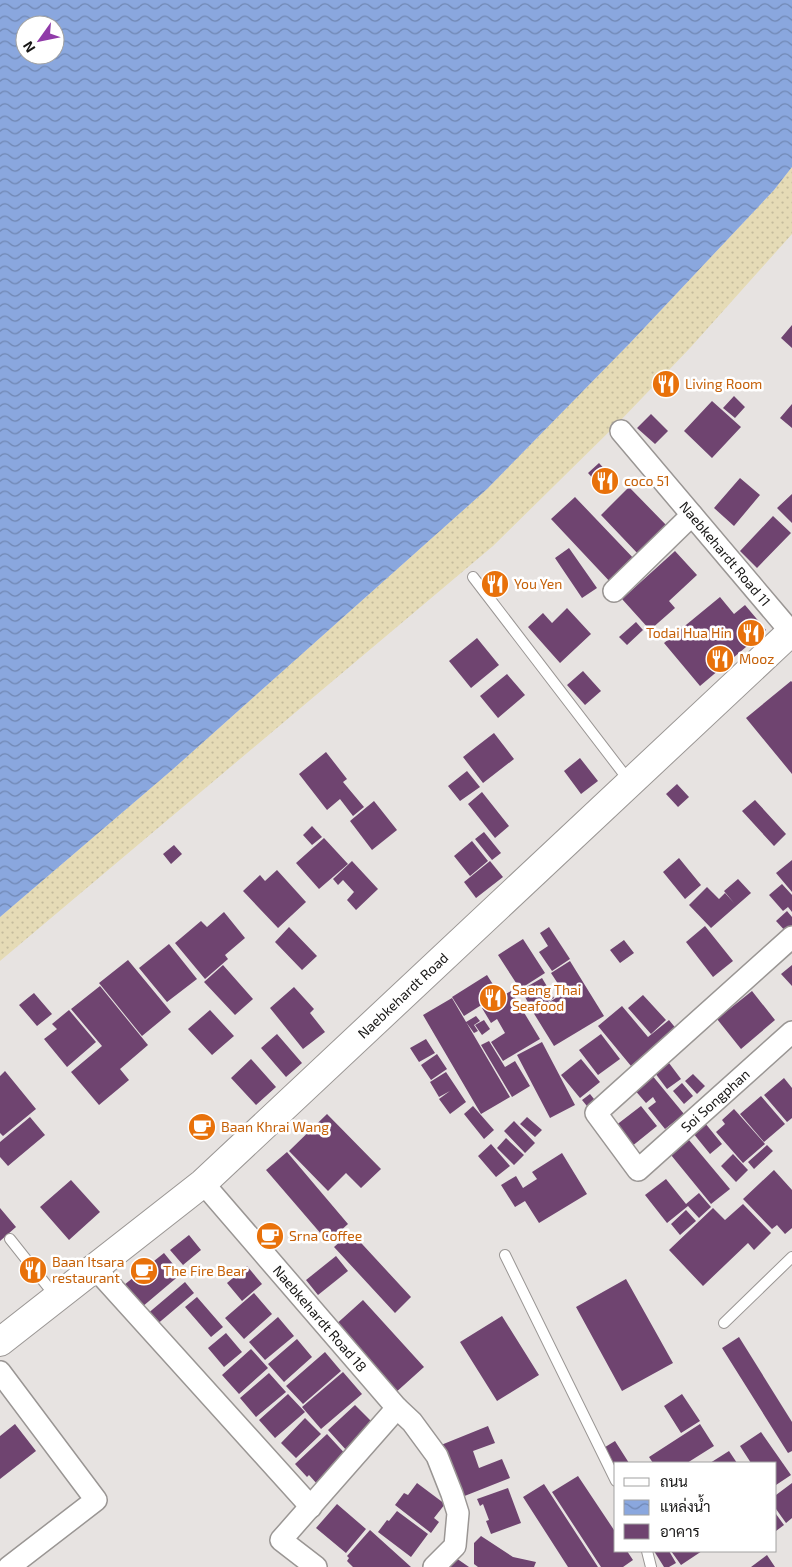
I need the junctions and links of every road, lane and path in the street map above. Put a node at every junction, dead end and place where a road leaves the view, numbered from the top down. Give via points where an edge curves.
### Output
1 (621, 431) dead end
2 (692, 515) junction
3 (474, 577) dead end
4 (614, 590) dead end
5 (792, 632) edge
6 (631, 782) junction
7 (792, 937) edge
8 (792, 1032) edge
9 (203, 1183) junction
10 (10, 1239) dead end
11 (505, 1255) dead end
12 (792, 1257) edge
13 (94, 1268) junction
14 (56, 1298) junction
15 (724, 1323) dead end
16 (0, 1342) edge
17 (0, 1372) edge
18 (397, 1408) junction
19 (614, 1478) edge
20 (311, 1507) junction
21 (647, 1552) edge
22 (9, 1567) edge
23 (316, 1567) edge
24 (434, 1567) edge
25 (651, 1567) edge

1 - 2 street, Naebkehardt Road 11
2 - 4 street
2 - 5 street, Naebkehardt Road 11
3 - 6 lane
5 - 6 street, Naebkehardt Road
6 - 9 street, Naebkehardt Road
7 - 8 street, Soi Songphan via 596,1113 638,1170
9 - 13 street, Naebkehardt Road
9 - 18 street, Naebkehardt Road 18
10 - 14 lane
11 - 19 lane
12 - 15 lane
13 - 14 street, Naebkehardt Road
13 - 20 street
14 - 16 street, Naebkehardt Road
17 - 22 street via 96,1500
18 - 20 street
18 - 24 street, Naebkehardt Road 18 via 412,1422 437,1456 458,1513 455,1546
20 - 23 street via 281,1540
21 - 25 lane

